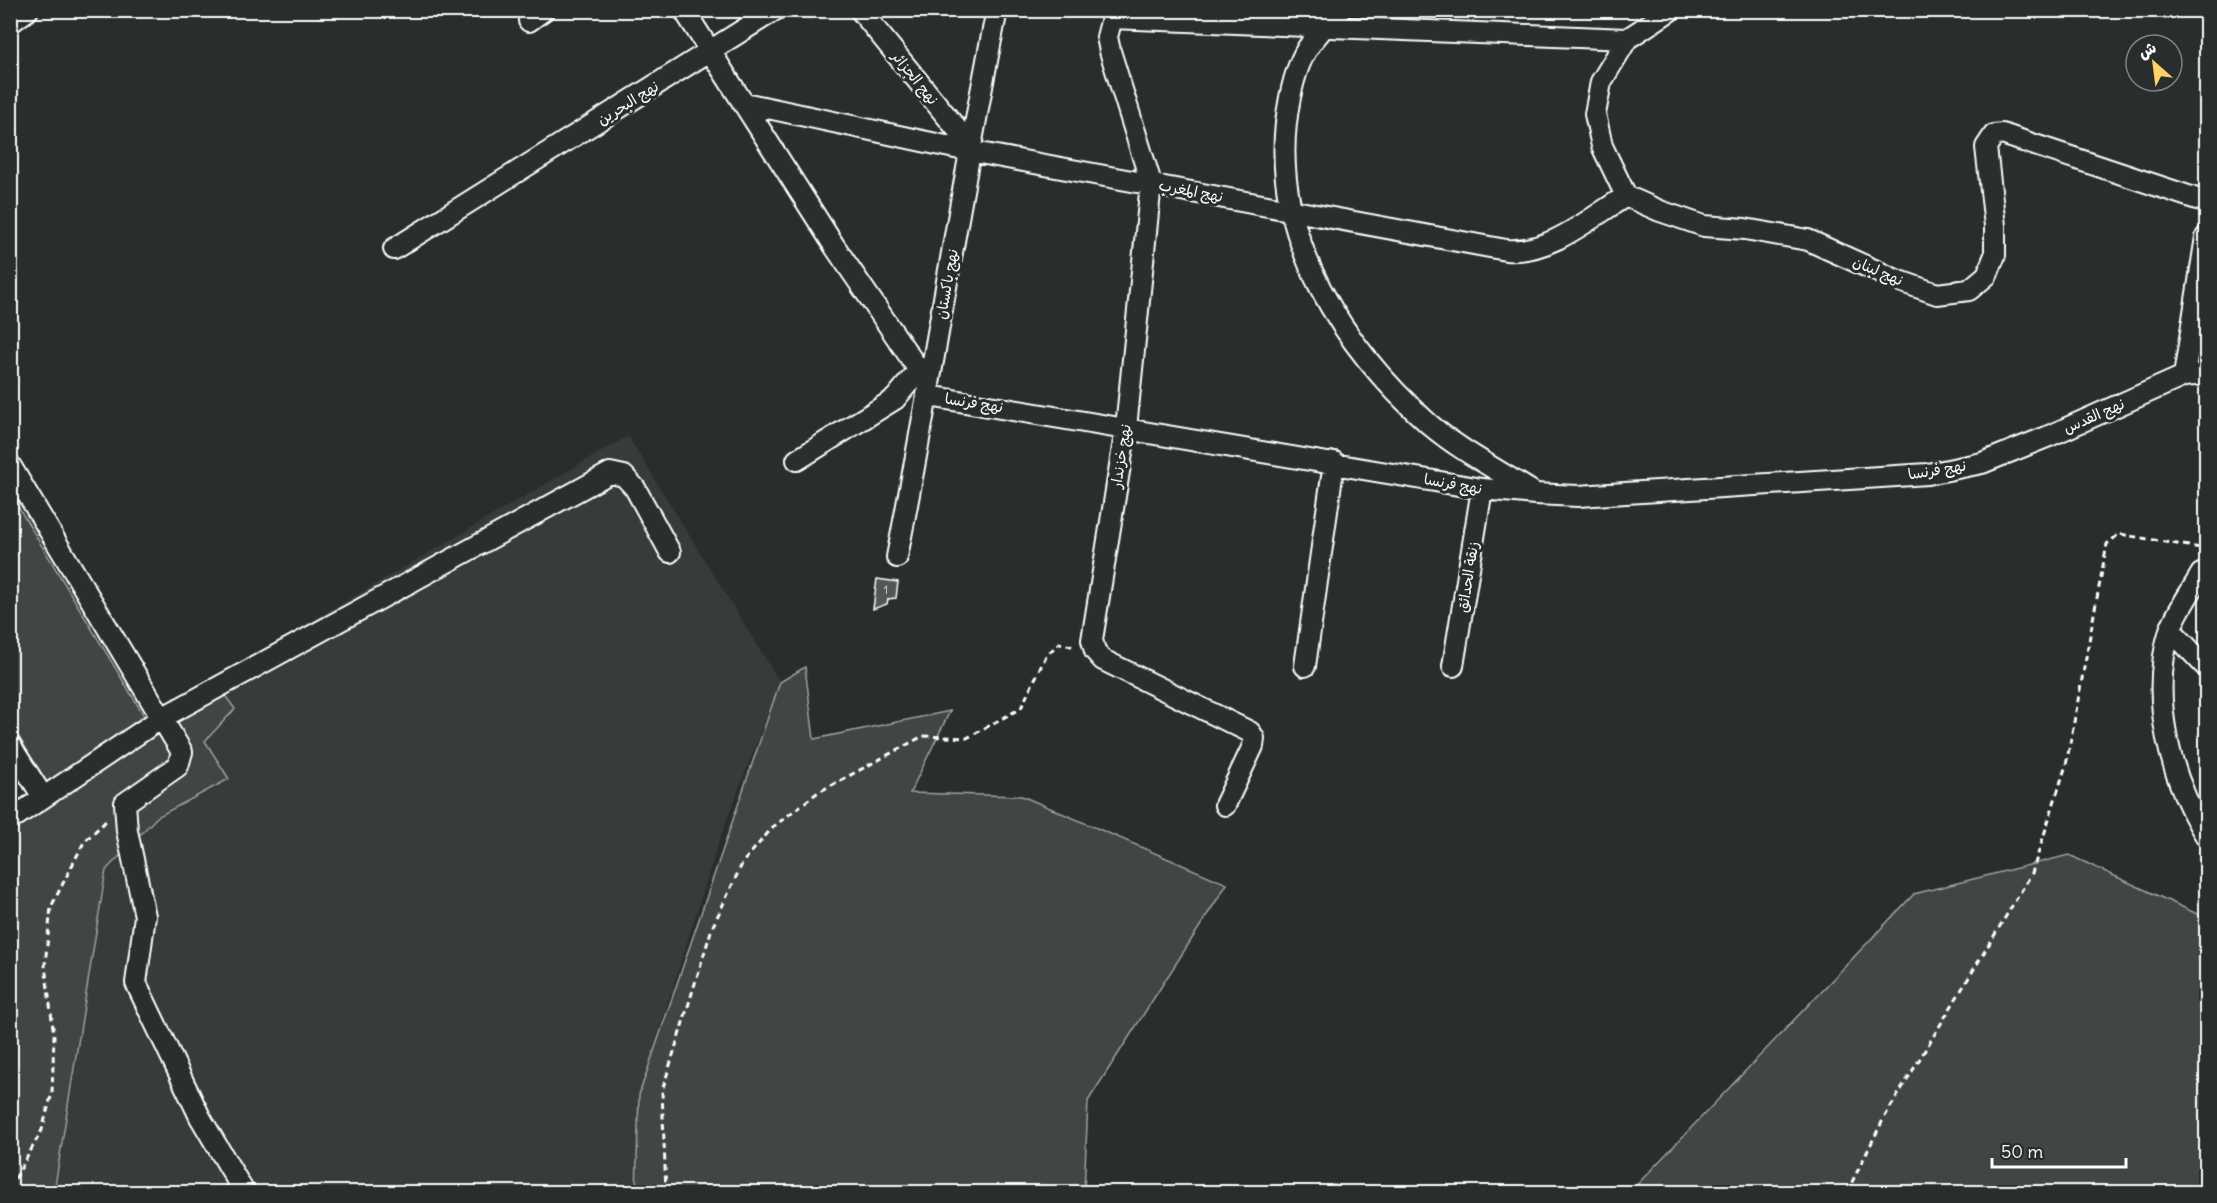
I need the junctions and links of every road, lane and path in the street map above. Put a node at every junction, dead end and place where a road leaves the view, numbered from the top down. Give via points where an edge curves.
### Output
1 (28, 10) edge
2 (684, 10) edge
3 (775, 10) edge
4 (860, 10) edge
5 (997, 10) edge
6 (1340, 10) edge
7 (1671, 10) edge
8 (1113, 14) edge
9 (10, 23) edge
10 (1324, 28) junction
11 (1627, 39) junction
12 (710, 53) junction
13 (744, 103) junction
14 (969, 148) junction
15 (1151, 183) junction
16 (1626, 196) junction
17 (2206, 202) edge
18 (1289, 210) junction
19 (2206, 242) edge
20 (394, 249) dead end
21 (2206, 374) edge
22 (2184, 376) junction
23 (926, 384) junction
24 (1126, 428) junction
25 (797, 460) dead end
26 (1334, 462) junction
27 (1982, 462) joint
28 (10, 465) edge
29 (1482, 489) junction
30 (1535, 494) junction
31 (2206, 549) edge
32 (670, 552) dead end
33 (897, 557) dead end
34 (2206, 572) edge
35 (2171, 630) junction
36 (1095, 651) junction
37 (1305, 666) dead end
38 (1453, 666) dead end
39 (2206, 667) edge
40 (160, 719) junction
41 (10, 745) edge
42 (43, 797) junction
43 (125, 803) junction
44 (1225, 805) dead end
45 (10, 819) edge
46 (2205, 830) edge
47 (10, 1188) edge
48 (244, 1192) edge
49 (666, 1192) edge
50 (1847, 1192) edge

1 - 9 street
2 - 12 street
3 - 12 street, نهج البحرين
4 - 14 street, نهج الجزائر
5 - 14 street, نهج باكستان
6 - 10 street
7 - 11 street
8 - 10 street
8 - 15 street, نهج خزندار via 1107,37 1110,51
10 - 11 street
10 - 18 street via 1307,49 1288,104 1284,143
11 - 16 street via 1601,82 1595,114 1602,146
12 - 13 street
12 - 20 street, نهج البحرين
13 - 14 street, نهج المغرب
13 - 23 street
14 - 15 street, نهج المغرب
14 - 23 street, نهج باكستان
15 - 18 street, نهج المغرب
15 - 24 street, نهج خزندار
16 - 17 street, نهج لبنان via 1704,226 1808,240 1937,294 1970,290 1987,275 1995,255 1986,147 1994,135 2002,134
16 - 18 street, نهج المغرب via 1540,247 1522,251
18 - 30 street via 1320,288 1342,325 1390,388 1431,426
19 - 22 street
21 - 22 street, نهج القدس
22 - 27 street, نهج القدس
23 - 24 street, نهج فرنسا
23 - 25 street
23 - 33 street, نهج باكستان
24 - 26 street, نهج فرنسا
24 - 36 street, نهج خزندار via 1092,640
26 - 29 street, نهج فرنسا
26 - 37 street
27 - 30 street, نهج فرنسا via 1928,474 1578,496
28 - 40 street
29 - 30 street, نهج فرنسا
29 - 38 street, زنقة الحدائق
31 - 50 path via 2119,534 2107,544 2066,765 2032,873 1884,1118
32 - 40 street via 635,488 624,476 610,473
34 - 35 street via 2201,574
35 - 39 street
35 - 46 street via 2161,689 2168,750
36 - 44 street via 1103,660 1250,732 1253,746
36 - 49 path via 1059,643 1046,656 1021,708 967,738 923,736 817,793 773,827 743,862 712,928 662,1092
40 - 42 street
40 - 43 street via 182,752 182,760
41 - 42 street
42 - 45 street
43 - 47 path via 84,842 51,907 45,965 54,1036 52,1093 42,1130
43 - 48 street via 145,916 136,983 200,1117

